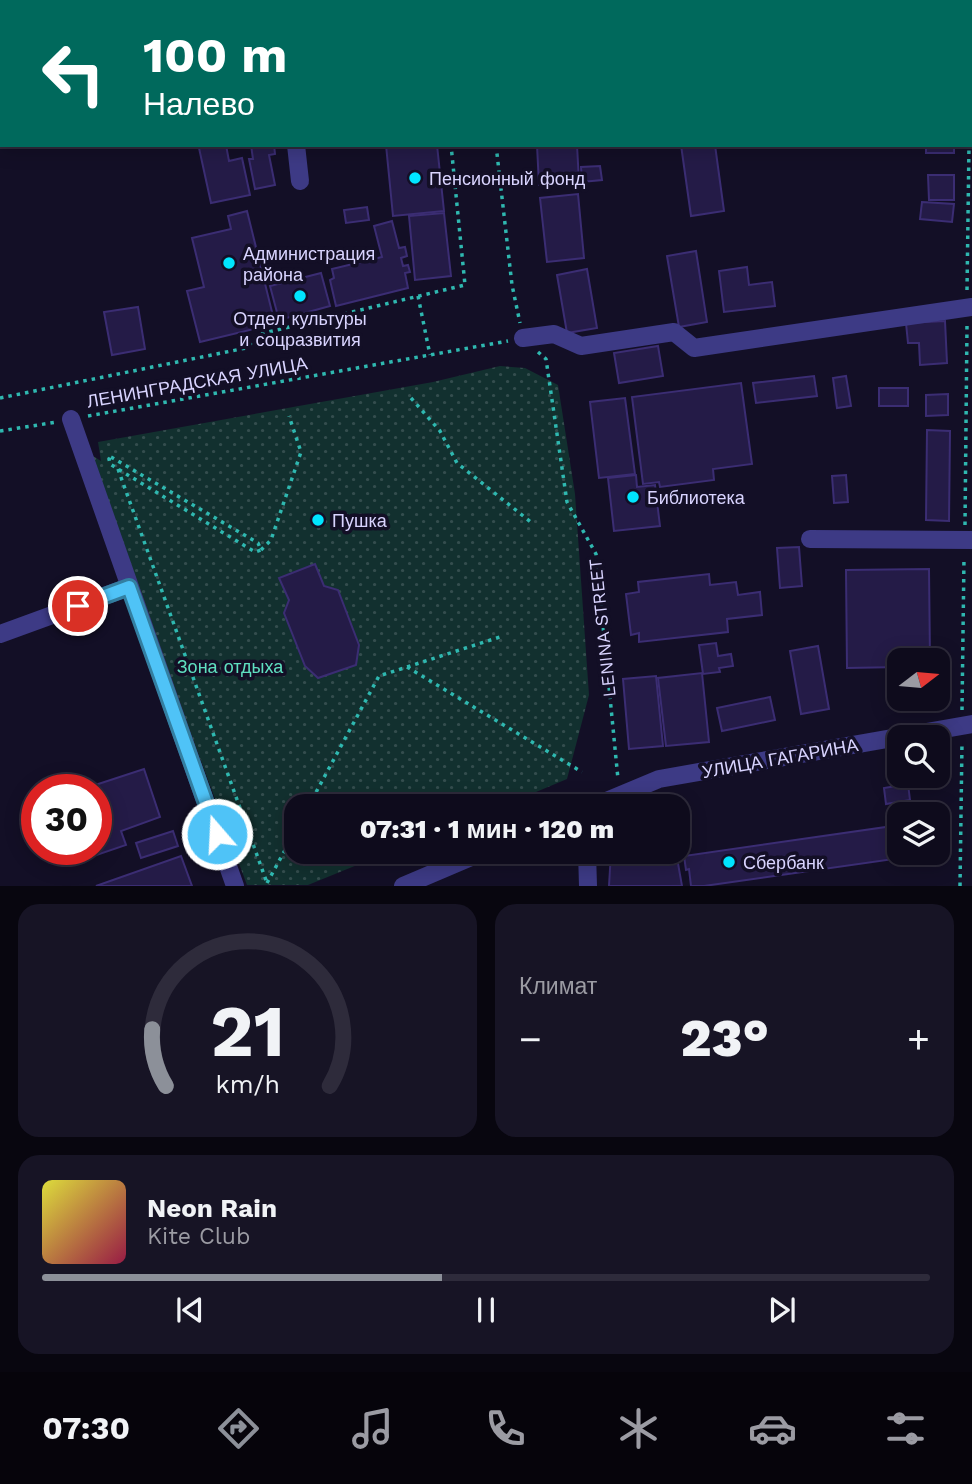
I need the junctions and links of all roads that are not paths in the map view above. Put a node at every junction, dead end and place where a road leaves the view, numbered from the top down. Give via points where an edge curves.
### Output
1 (296, 147) edge
2 (300, 181) dead end
3 (969, 307) edge
4 (523, 338) road end
5 (71, 419) road end
6 (810, 539) dead end
7 (968, 540) edge
8 (129, 587) junction
9 (0, 634) edge
10 (967, 725) edge
11 (622, 794) edge
12 (455, 864) edge
13 (587, 864) edge
14 (235, 886) edge
15 (403, 886) edge
16 (588, 886) edge

1 - 2 street
3 - 4 street via 694,348 674,332 581,346 554,334
5 - 8 street
6 - 7 street
8 - 9 street
8 - 14 street
10 - 11 street, УЛИЦА ГАГАРИНА via 659,779
12 - 15 street
13 - 16 street

